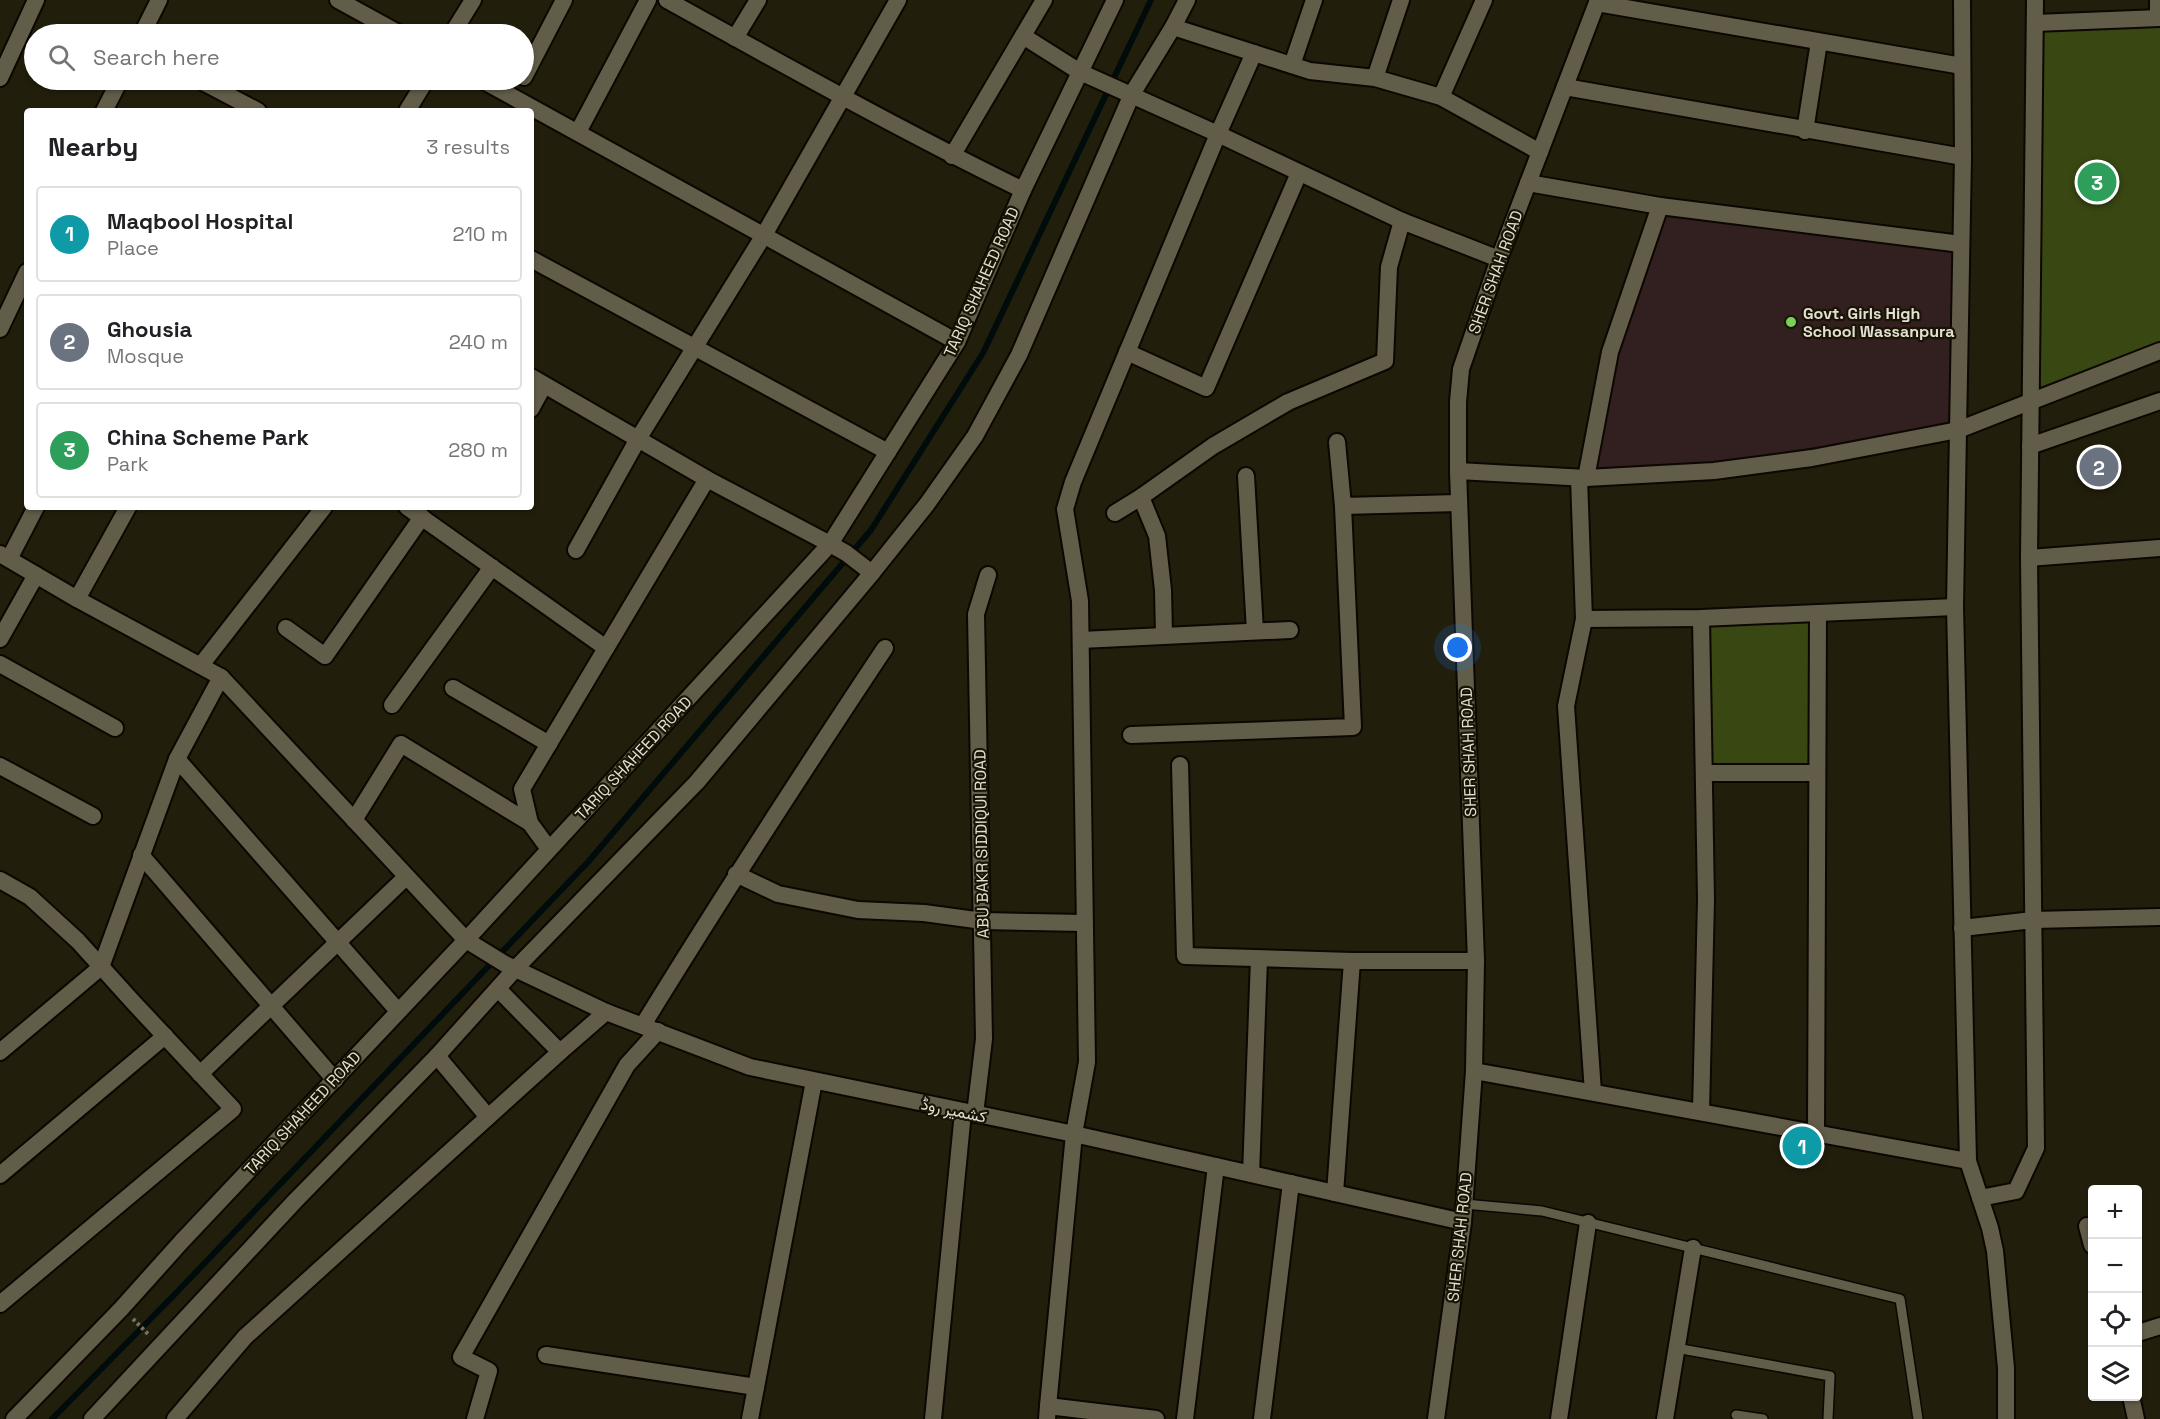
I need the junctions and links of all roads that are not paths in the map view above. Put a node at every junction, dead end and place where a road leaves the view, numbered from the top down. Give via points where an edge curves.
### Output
1 (36, 0) edge
2 (159, 0) edge
3 (338, 0) edge
4 (473, 0) edge
5 (564, 0) edge
6 (648, 0) edge
7 (667, 0) edge
8 (758, 0) edge
9 (897, 0) edge
10 (1044, 0) edge
11 (1115, 0) edge
12 (1186, 0) edge
13 (1314, 0) edge
14 (1401, 0) edge
15 (1484, 0) edge
16 (1962, 0) edge
17 (2035, 0) edge
18 (2158, 0) edge
19 (1598, 1) edge
20 (2159, 18) edge
21 (2035, 23) junction
22 (25, 24) edge
23 (147, 24) edge
24 (382, 24) edge
25 (458, 24) edge
26 (24, 26) edge
27 (1173, 27) junction
28 (1023, 36) junction
29 (735, 38) junction
30 (1819, 42) junction
31 (1254, 53) junction
32 (534, 57) edge
33 (1292, 65) junction
34 (1962, 66) junction
35 (1084, 74) junction
36 (0, 78) edge
37 (1375, 78) junction
38 (1565, 87) junction
39 (115, 90) edge
40 (219, 90) edge
41 (420, 90) edge
42 (500, 90) edge
43 (517, 90) edge
44 (1129, 93) junction
45 (513, 97) junction
46 (1441, 97) junction
47 (842, 98) junction
48 (106, 108) edge
49 (252, 108) edge
50 (409, 108) edge
51 (533, 108) edge
52 (534, 108) edge
53 (1805, 130) junction
54 (578, 132) junction
55 (1218, 134) junction
56 (1540, 152) junction
57 (952, 156) junction
58 (1963, 157) junction
59 (1299, 172) junction
60 (1528, 183) junction
61 (1023, 190) junction
62 (1660, 206) junction
63 (1402, 221) junction
64 (764, 235) junction
65 (1960, 244) junction
66 (1499, 259) junction
67 (534, 261) edge
68 (24, 278) edge
69 (0, 329) edge
70 (957, 342) junction
71 (695, 348) junction
72 (2160, 351) edge
73 (1127, 352) junction
74 (537, 381) edge
75 (2160, 401) edge
76 (2030, 402) junction
77 (1958, 430) junction
78 (638, 440) junction
79 (1337, 442) dead end
80 (2030, 446) junction
81 (888, 452) junction
82 (1458, 471) junction
83 (1246, 476) dead end
84 (1583, 478) junction
85 (707, 479) junction
86 (1142, 497) junction
87 (1458, 503) junction
88 (1343, 506) junction
89 (34, 510) edge
90 (126, 510) edge
91 (322, 510) edge
92 (411, 510) edge
93 (1115, 513) dead end
94 (422, 518) junction
95 (830, 544) junction
96 (2160, 548) edge
97 (576, 550) dead end
98 (5, 556) edge
99 (2029, 558) junction
100 (492, 567) junction
101 (867, 570) junction
102 (36, 575) junction
103 (988, 575) dead end
104 (77, 599) junction
105 (1955, 607) junction
106 (1818, 613) junction
107 (1701, 618) junction
108 (1584, 620) junction
109 (286, 628) dead end
110 (1290, 630) dead end
111 (1255, 631) junction
112 (1164, 636) junction
113 (0, 639) edge
114 (1081, 640) junction
115 (606, 648) junction
116 (885, 648) dead end
117 (0, 664) edge
118 (201, 666) junction
119 (221, 677) junction
120 (453, 688) dead end
121 (392, 705) dead end
122 (115, 728) dead end
123 (1131, 735) dead end
124 (549, 744) junction
125 (177, 759) junction
126 (1180, 765) dead end
127 (0, 766) edge
128 (1704, 773) junction
129 (1817, 773) junction
130 (93, 816) dead end
131 (354, 820) junction
132 (530, 823) junction
133 (549, 849) junction
134 (141, 855) junction
135 (736, 874) junction
136 (406, 877) junction
137 (0, 880) edge
138 (2160, 917) edge
139 (2033, 920) junction
140 (983, 921) junction
141 (1085, 924) junction
142 (1962, 928) junction
143 (466, 940) junction
144 (338, 942) junction
145 (1259, 958) junction
146 (1476, 961) junction
147 (1352, 962) junction
148 (510, 966) junction
149 (101, 967) junction
150 (498, 989) junction
151 (271, 1006) junction
152 (398, 1011) junction
153 (606, 1012) junction
154 (650, 1028) junction
155 (165, 1036) junction
156 (0, 1052) edge
157 (560, 1052) junction
158 (437, 1056) junction
159 (1474, 1071) junction
160 (200, 1074) junction
161 (335, 1080) junction
162 (814, 1081) junction
163 (1593, 1092) junction
164 (1701, 1112) junction
165 (969, 1113) junction
166 (488, 1117) junction
167 (1816, 1133) junction
168 (1074, 1134) junction
169 (1968, 1161) junction
170 (1216, 1166) junction
171 (1251, 1174) junction
172 (0, 1175) edge
173 (1291, 1183) junction
174 (1335, 1194) junction
175 (1980, 1198) junction
176 (1464, 1204) junction
177 (1462, 1222) junction
178 (1588, 1223) junction
179 (2087, 1226) dead end
180 (2090, 1239) edge
181 (1693, 1248) junction
182 (0, 1304) edge
183 (2160, 1326) edge
184 (2142, 1333) edge
185 (1676, 1348) junction
186 (546, 1354) dead end
187 (756, 1387) junction
188 (2132, 1401) edge
189 (1047, 1412) edge
190 (1736, 1415) dead end
191 (14, 1419) edge
192 (92, 1419) edge
193 (175, 1419) edge
194 (475, 1419) edge
195 (750, 1419) edge
196 (933, 1419) edge
197 (1156, 1419) edge
198 (1185, 1419) edge
199 (1262, 1419) edge
200 (1436, 1419) edge
201 (1559, 1419) edge
202 (1665, 1419) edge
203 (1763, 1419) edge
204 (1828, 1419) edge
205 (1917, 1419) edge
206 (2006, 1419) edge
207 (2136, 1419) edge

1 - 22 street
2 - 23 street
3 - 24 street
4 - 25 street
5 - 32 street
6 - 54 street
7 - 29 street
8 - 29 street
9 - 47 street
10 - 28 street
11 - 35 street, TARIQ SHAHEED ROAD
12 - 27 street
13 - 33 street
14 - 37 street
15 - 46 street
16 - 34 street
17 - 21 street
18 - 20 street
19 - 30 street
19 - 38 street, SHER SHAH ROAD
20 - 21 street
21 - 76 street
26 - 36 street
27 - 31 street
27 - 44 street
28 - 35 street
28 - 57 street
29 - 47 street
30 - 34 street
30 - 53 street
31 - 33 street
31 - 55 street
33 - 37 street via 1310,71
34 - 58 street
35 - 44 street
35 - 61 street, TARIQ SHAHEED ROAD
37 - 46 street
38 - 53 street
38 - 56 street, SHER SHAH ROAD
39 - 48 street
40 - 49 street
41 - 50 street
42 - 45 street
43 - 45 street
44 - 55 street
44 - 101 street via 1019,355 975,435 927,504
45 - 51 street
46 - 56 street
47 - 57 street
47 - 64 street
52 - 54 street
53 - 58 street
54 - 64 street
55 - 59 street
55 - 73 street
56 - 60 street, SHER SHAH ROAD
57 - 61 street
58 - 65 street
59 - 63 street
59 - 73 street via 1206,388
60 - 62 street
60 - 66 street, SHER SHAH ROAD
61 - 70 street, TARIQ SHAHEED ROAD
62 - 65 street
62 - 84 street via 1610,352
63 - 66 street
63 - 86 street via 1389,267 1385,361 1288,402 1213,446
64 - 70 street
64 - 71 street
65 - 77 street
66 - 82 street, SHER SHAH ROAD via 1461,369
67 - 71 street
68 - 69 street
70 - 81 street, TARIQ SHAHEED ROAD
71 - 78 street
71 - 81 street
72 - 76 street
73 - 114 street via 1072,482 1065,509 1080,601
74 - 78 street
75 - 80 street
76 - 77 street
76 - 80 street
77 - 84 street via 1812,458 1725,469
77 - 105 street
78 - 85 street
78 - 97 street
79 - 88 street
80 - 99 street
81 - 95 street, TARIQ SHAHEED ROAD
82 - 84 street
82 - 87 street, SHER SHAH ROAD
83 - 111 street
84 - 108 street
85 - 95 street
85 - 115 street
86 - 93 street
86 - 112 street via 1157,536
87 - 88 street
87 - 146 street, SHER SHAH ROAD
88 - 123 street via 1353,728
89 - 98 street
90 - 104 street
91 - 118 street
92 - 94 street
94 - 100 street
94 - 109 street via 325,656
95 - 101 street
95 - 133 street, TARIQ SHAHEED ROAD
96 - 99 street
98 - 102 street, کشمیر روڈ
99 - 139 street
100 - 115 street
100 - 121 street
101 - 148 street via 697,782
102 - 104 street, کشمیر روڈ
102 - 113 street
103 - 140 street, ABU BAKR SIDDIQUI ROAD via 976,614
104 - 118 street, کشمیر روڈ
105 - 106 street
105 - 142 street
106 - 107 street
106 - 129 street
107 - 108 street
107 - 128 street
108 - 163 street via 1566,706
110 - 111 street
111 - 112 street
112 - 114 street
114 - 141 street
115 - 124 street
116 - 135 street
117 - 122 street
118 - 119 street, کشمیر روڈ
119 - 125 street
119 - 131 street, کشمیر روڈ
120 - 124 street
124 - 132 street via 522,789
125 - 134 street
125 - 144 street
126 - 145 street via 1185,956
127 - 130 street
128 - 129 street
128 - 164 street via 1706,899
129 - 167 street
131 - 132 street via 401,744
131 - 136 street, کشمیر روڈ
132 - 133 street
133 - 143 street, TARIQ SHAHEED ROAD
134 - 149 street
134 - 151 street
135 - 140 street via 778,894 858,910
135 - 154 street
136 - 143 street, کشمیر روڈ
136 - 144 street
137 - 149 street via 30,897
138 - 139 street
139 - 142 street
139 - 175 street via 2036,1148 2016,1191
140 - 141 street
140 - 165 street, ABU BAKR SIDDIQUI ROAD via 984,1039
141 - 168 street via 1087,1062
142 - 169 street
143 - 148 street, کشمیر روڈ
143 - 152 street, TARIQ SHAHEED ROAD
144 - 151 street
144 - 152 street
145 - 147 street
145 - 171 street
146 - 147 street
146 - 159 street, SHER SHAH ROAD
147 - 174 street
148 - 150 street
148 - 153 street, کشمیر روڈ
149 - 155 street
149 - 156 street
150 - 157 street
150 - 158 street
151 - 160 street
151 - 161 street
152 - 161 street, TARIQ SHAHEED ROAD
153 - 154 street, کشمیر روڈ
153 - 157 street
154 - 162 street, کشمیر روڈ via 750,1067
154 - 194 street via 461,1357 489,1371
155 - 160 street
155 - 172 street
157 - 166 street
158 - 166 street
158 - 192 street
159 - 163 street
159 - 176 street, SHER SHAH ROAD
160 - 182 street via 233,1109
161 - 191 street, TARIQ SHAHEED ROAD
162 - 165 street, کشمیر روڈ
162 - 187 street
163 - 164 street
164 - 167 street
165 - 168 street, کشمیر روڈ
165 - 196 street, ABU BAKR SIDDIQUI ROAD
166 - 193 street via 245,1336
167 - 169 street
168 - 170 street, کشمیر روڈ
168 - 189 street
169 - 175 street
170 - 171 street, کشمیر روڈ
170 - 198 street
171 - 173 street, کشمیر روڈ
173 - 174 street, کشمیر روڈ
173 - 199 street
174 - 177 street, کشمیر روڈ
175 - 206 street via 1995,1251 2006,1368
176 - 177 street, SHER SHAH ROAD
176 - 178 lane via 1542,1211
177 - 200 street, SHER SHAH ROAD
178 - 181 lane
178 - 201 street
179 - 180 street
181 - 185 street
181 - 205 lane via 1900,1299
183 - 184 street
185 - 202 street
185 - 204 lane via 1830,1376
186 - 187 street
187 - 195 street
188 - 207 street
189 - 197 street
190 - 203 lane

